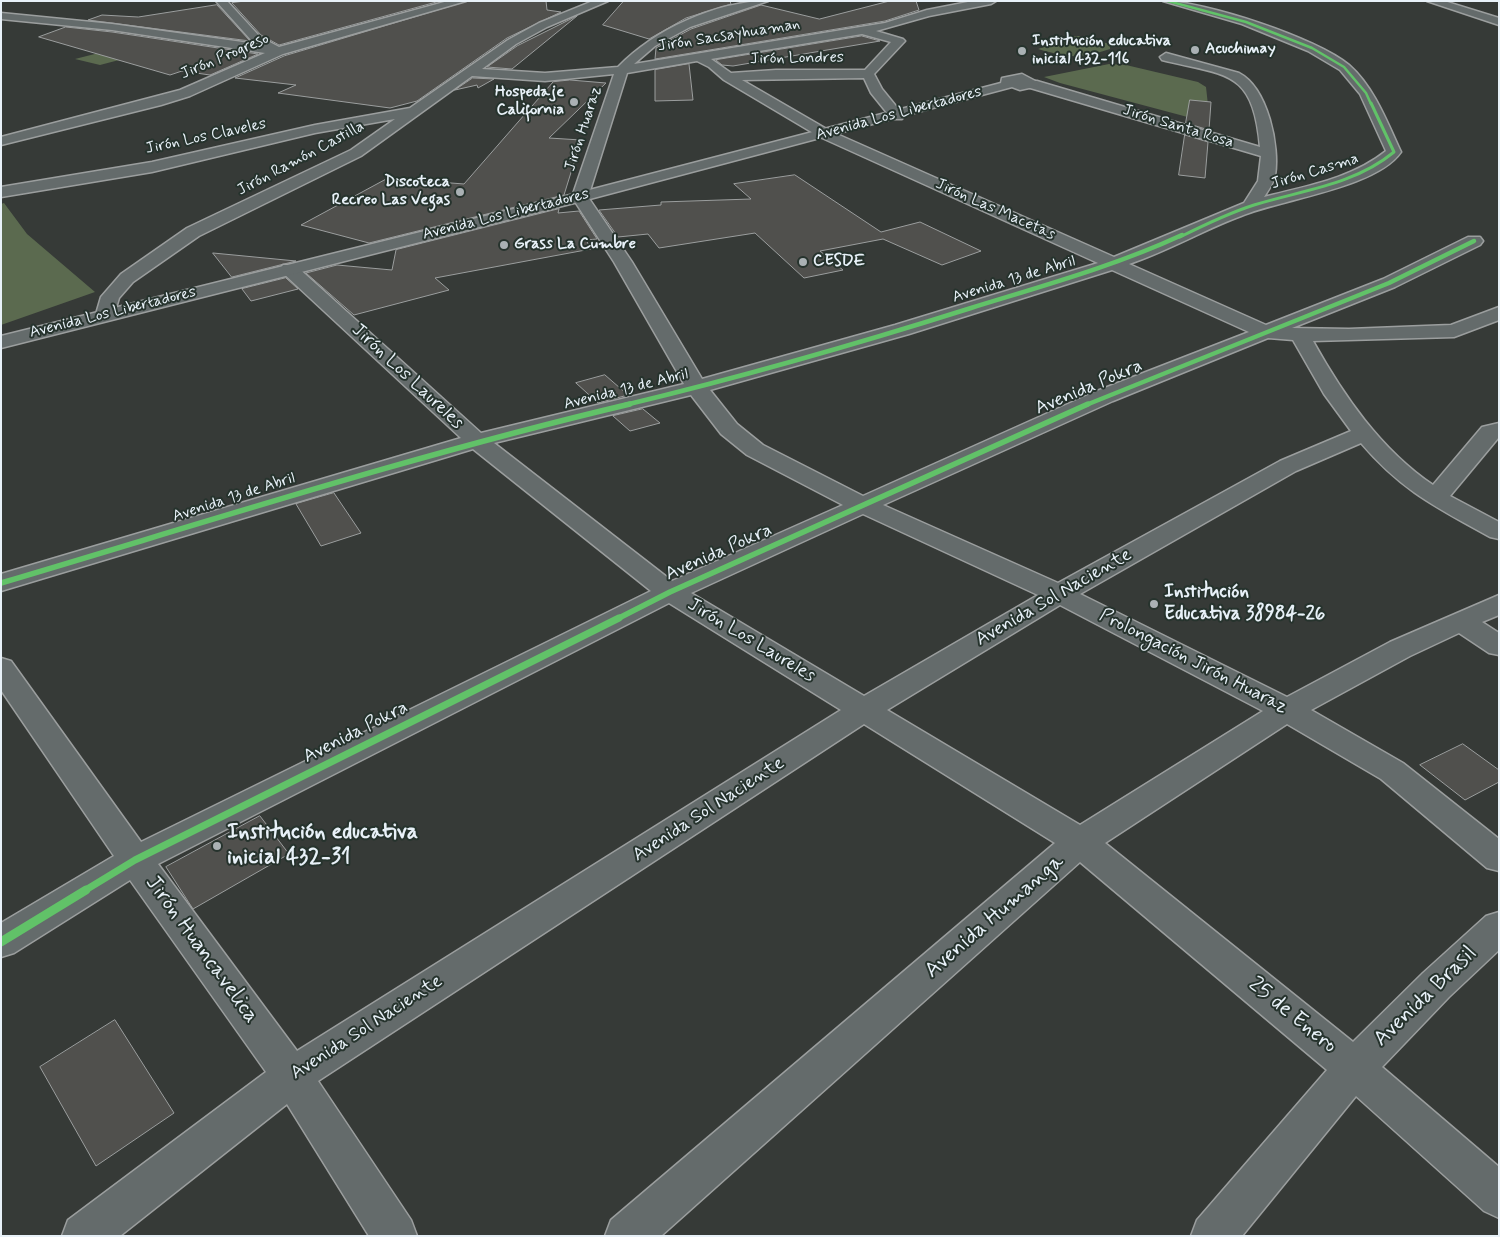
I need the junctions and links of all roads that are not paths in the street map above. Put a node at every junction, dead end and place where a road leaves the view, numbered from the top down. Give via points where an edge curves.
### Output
1 (221, 1) edge
2 (461, 1) edge
3 (603, 1) edge
4 (763, 1) edge
5 (991, 1) edge
6 (1168, 1) edge
7 (1432, 1) edge
8 (925, 4) dead end
9 (968, 6) junction
10 (940, 10) junction
11 (1, 16) edge
12 (1499, 22) edge
13 (862, 31) junction
14 (906, 36) junction
15 (278, 51) junction
16 (1166, 58) dead end
17 (707, 61) junction
18 (622, 70) junction
19 (470, 72) junction
20 (776, 74) junction
21 (868, 74) junction
22 (728, 77) junction
23 (1032, 84) joint
24 (418, 111) junction
25 (898, 116) junction
26 (825, 134) junction
27 (1, 141) edge
28 (1269, 154) junction
29 (1, 192) edge
30 (580, 197) junction
31 (1250, 206) junction
32 (1474, 241) dead end
33 (1114, 264) junction
34 (289, 269) junction
35 (1499, 313) edge
36 (106, 314) junction
37 (1266, 332) junction
38 (1300, 335) junction
39 (1, 342) edge
40 (696, 387) junction
41 (1499, 430) edge
42 (1364, 433) junction
43 (476, 441) junction
44 (1436, 496) junction
45 (862, 505) junction
46 (1499, 532) edge
47 (1, 583) edge
48 (670, 592) junction
49 (1060, 594) junction
50 (1499, 604) edge
51 (1460, 621) junction
52 (1499, 646) edge
53 (1, 668) edge
54 (864, 710) junction
55 (1287, 710) junction
56 (1080, 842) junction
57 (1499, 858) edge
58 (135, 860) junction
59 (1499, 927) edge
60 (1, 942) edge
61 (1354, 1068) junction
62 (292, 1076) junction
63 (1499, 1196) edge
64 (84, 1236) edge
65 (395, 1236) edge
66 (626, 1236) edge
67 (1213, 1236) edge

1 - 15 street via 256,39
2 - 15 street, Jirón Progreso
3 - 19 street, Jirón Ramón Castilla via 543,25
4 - 18 street, Jirón Huaraz via 697,22 656,40 638,52
5 - 9 street, Jirón Sacsayhuaman
6 - 31 street, Jirón Casma via 1246,22 1312,48 1344,67 1366,93 1394,152 1383,163 1364,173
7 - 12 street
8 - 10 street
9 - 10 street, Jirón Sacsayhuaman
9 - 14 street
10 - 13 street, Jirón Sacsayhuaman
11 - 15 street via 112,27
13 - 14 street
13 - 17 street, Jirón Sacsayhuaman
14 - 21 street
15 - 27 street, Jirón Progreso via 184,93
16 - 28 street via 1230,74 1249,84
17 - 18 street, Jirón Sacsayhuaman
17 - 20 street
17 - 22 street, Jirón Las Macetas
18 - 19 street, Jirón Sacsayhuaman via 544,77
18 - 30 street, Jirón Huaraz
19 - 24 street, Jirón Ramón Castilla
20 - 21 street, Jirón Londres
20 - 22 street, Jirón Londres
21 - 25 street via 876,90
22 - 26 street, Jirón Las Macetas
23 - 25 street, Avenida Los Libertadores via 1032,81 1016,78 1006,81 1010,84
23 - 28 street, Jirón Santa Rosa
24 - 29 street, Jirón Los Claveles via 315,129 152,167
24 - 36 street, Jirón Ramón Castilla via 356,153 193,232 127,278 110,298
25 - 26 street, Avenida Los Libertadores
26 - 30 street, Avenida Los Libertadores
26 - 33 street, Jirón Las Macetas
28 - 31 street via 1267,178
30 - 34 street, Avenida Los Libertadores
30 - 40 street, Jirón Huaraz via 623,262
31 - 33 street, Avenida 13 de Abril
32 - 37 street, Avenida Pokra via 1389,283
33 - 37 street, Jirón Las Macetas
33 - 40 street, Avenida 13 de Abril
34 - 36 street, Avenida Los Libertadores
34 - 43 street, Jirón Los Laureles
35 - 38 street, Jirón Las Macetas via 1454,331
36 - 39 street, Avenida Los Libertadores
37 - 38 street, Jirón Las Macetas
37 - 45 street, Avenida Pokra via 1105,396
38 - 42 street via 1314,362
40 - 43 street, Avenida 13 de Abril
40 - 45 street, Prolongación Jirón Huaraz via 729,429 755,450
41 - 44 street via 1490,432
42 - 44 street via 1413,482
42 - 49 street, Avenida Sol Naciente via 1288,466
43 - 47 street, Avenida 13 de Abril
43 - 48 street, Jirón Los Laureles
44 - 46 street
45 - 48 street, Avenida Pokra
45 - 49 street, Prolongación Jirón Huaraz
48 - 54 street, Jirón Los Laureles
48 - 58 street, Avenida Pokra
49 - 54 street, Avenida Sol Naciente
49 - 55 street, Prolongación Jirón Huaraz
50 - 51 street, Avenida Humanga
51 - 52 street
51 - 55 street, Avenida Humanga via 1400,649
53 - 58 street, Jirón Huancavelica
54 - 56 street, Jirón Los Laureles
54 - 62 street, Avenida Sol Naciente
55 - 56 street, Avenida Humanga
55 - 57 street, Prolongación Jirón Huaraz via 1392,771
56 - 61 street, 25 de Enero
56 - 66 street, Avenida Humanga
58 - 60 street, Avenida Pokra
58 - 62 street, Jirón Huancavelica
59 - 61 street, Avenida Brasil
61 - 63 street, 25 de Enero
61 - 67 street, Avenida Brasil
62 - 64 street, Avenida Sol Naciente
62 - 65 street, Jirón Huancavelica

